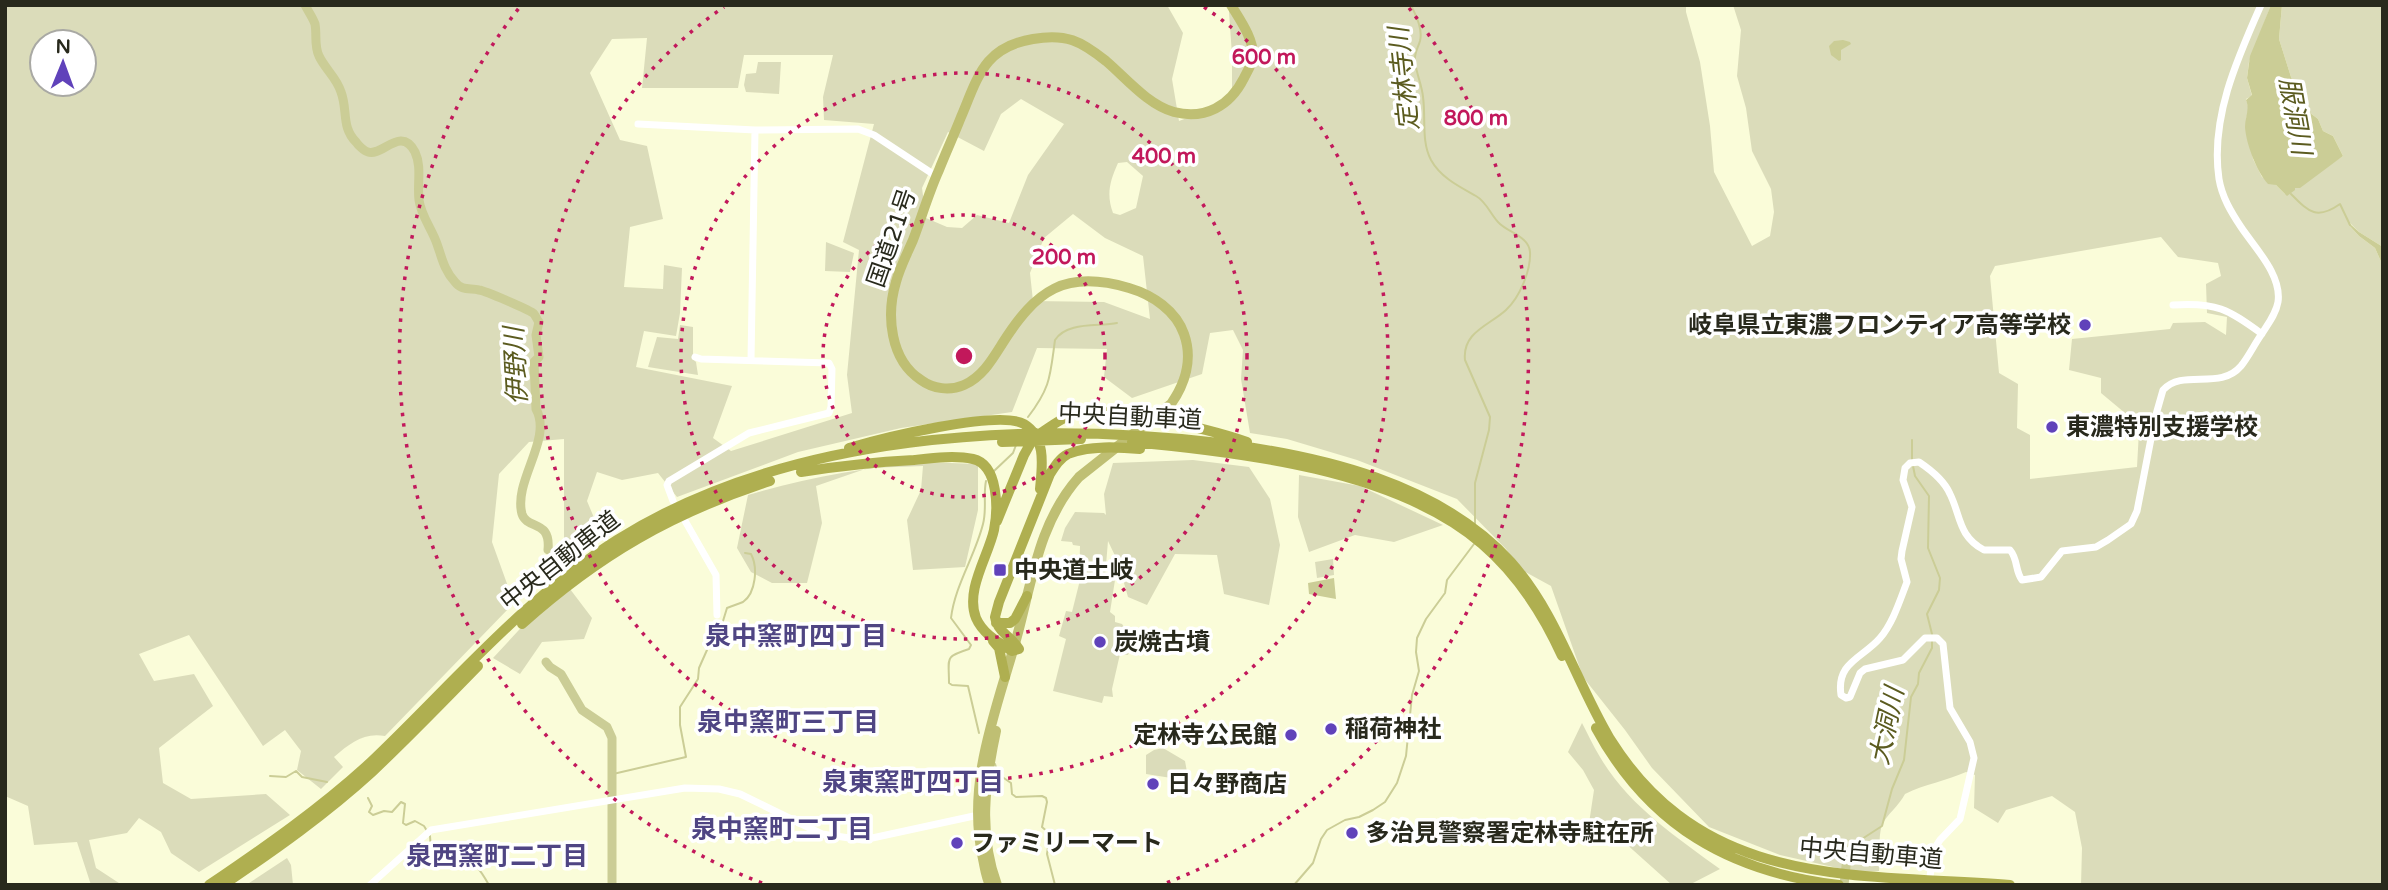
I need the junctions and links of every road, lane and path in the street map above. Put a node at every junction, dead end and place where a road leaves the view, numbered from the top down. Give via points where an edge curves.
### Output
1 (1231, 5) edge
2 (2261, 5) edge
3 (638, 124) dead end
4 (755, 130) junction
5 (936, 176) junction
6 (2173, 305) dead end
7 (2262, 334) junction
8 (695, 357) dead end
9 (751, 360) junction
10 (1061, 436) junction
11 (1005, 438) junction
12 (1271, 451) junction
13 (1300, 467) junction
14 (801, 472) junction
15 (770, 473) junction
16 (1039, 499) junction
17 (673, 501) dead end
18 (1057, 508) junction
19 (1450, 517) junction
20 (684, 519) dead end
21 (994, 530) junction
22 (1027, 596) junction
23 (718, 615) dead end
24 (996, 623) junction
25 (988, 635) junction
26 (1015, 648) junction
27 (1005, 677) junction
28 (980, 815) junction
29 (1795, 874) junction
30 (1930, 877) dead end
31 (209, 885) edge
32 (223, 885) edge
33 (370, 885) edge
34 (990, 885) edge
35 (998, 885) edge
36 (1839, 885) edge
37 (2010, 885) edge

1 - 5 highway, 国道21号 via 1251,43 1253,58 1240,86 1221,107 1198,115 1171,111 1075,39 1025,40 994,54 979,72
2 - 7 street via 2220,114 2218,166 2229,209 2278,288 2275,312
3 - 4 street
4 - 5 street via 858,129
4 - 9 street
5 - 18 highway, 国道21号 via 896,282 890,313 898,354 929,386 960,387 971,381 1020,317 1044,293 1070,282 1088,280 1136,290 1169,310 1186,338 1187,374 1178,394 1164,411 1073,484
6 - 7 street via 2197,303 2223,309
7 - 30 street via 2230,375 2177,381 2163,390 2131,524 2096,547 2062,551 2041,577 2022,580 2010,550 1978,547 1960,526 1950,493 1941,481 1919,462 1905,468 1903,480 1912,507 1901,559 1907,582 1880,639 1846,668 1840,691 1850,697 1860,673 1903,660 1925,638 1937,638 1943,644 1951,714 1970,742 1974,758 1960,819 1933,851
8 - 9 street
9 - 17 street via 829,363 829,413 741,436 669,481 667,490
10 - 11 highway, 中央自動車道
10 - 12 highway, 中央自動車道 via 1158,437
10 - 13 highway, 中央自動車道 via 1210,450
11 - 14 highway, 中央自動車道
11 - 15 highway, 中央自動車道 via 887,447
12 - 19 highway, 中央自動車道 via 1377,479 1416,495
12 - 21 highway via 1210,431 1114,413 1074,414 1036,437 1024,455
13 - 16 highway via 1135,449 1088,449 1067,454 1057,463
13 - 19 highway, 中央自動車道 via 1382,489
14 - 21 highway via 911,460 973,459 990,473
14 - 32 highway, 中央自動車道 via 704,503 644,533 592,568 516,630 362,781
15 - 16 highway via 865,443 1008,419 1029,428 1041,447
15 - 31 highway, 中央自動車道 via 668,511 587,561 510,625 356,775
16 - 24 highway via 999,602
18 - 22 highway, 国道21号 via 1040,547
18 - 26 highway, 国道21号
19 - 29 highway, 中央自動車道 via 1477,529 1529,583 1602,724 1644,785 1684,821 1717,842
20 - 23 street via 716,575
21 - 25 highway via 974,600 976,618
22 - 24 highway via 1015,619
22 - 26 highway, 国道21号
24 - 26 highway
25 - 26 highway
25 - 27 highway via 999,648
26 - 27 highway, 国道21号
26 - 28 highway, 国道21号
27 - 28 highway, 国道21号 via 984,754
28 - 33 street via 863,840 822,834 740,794 685,788 428,832
28 - 34 highway, 国道21号 via 979,840
28 - 35 highway, 国道21号
29 - 36 highway, 中央自動車道
29 - 37 highway, 中央自動車道

